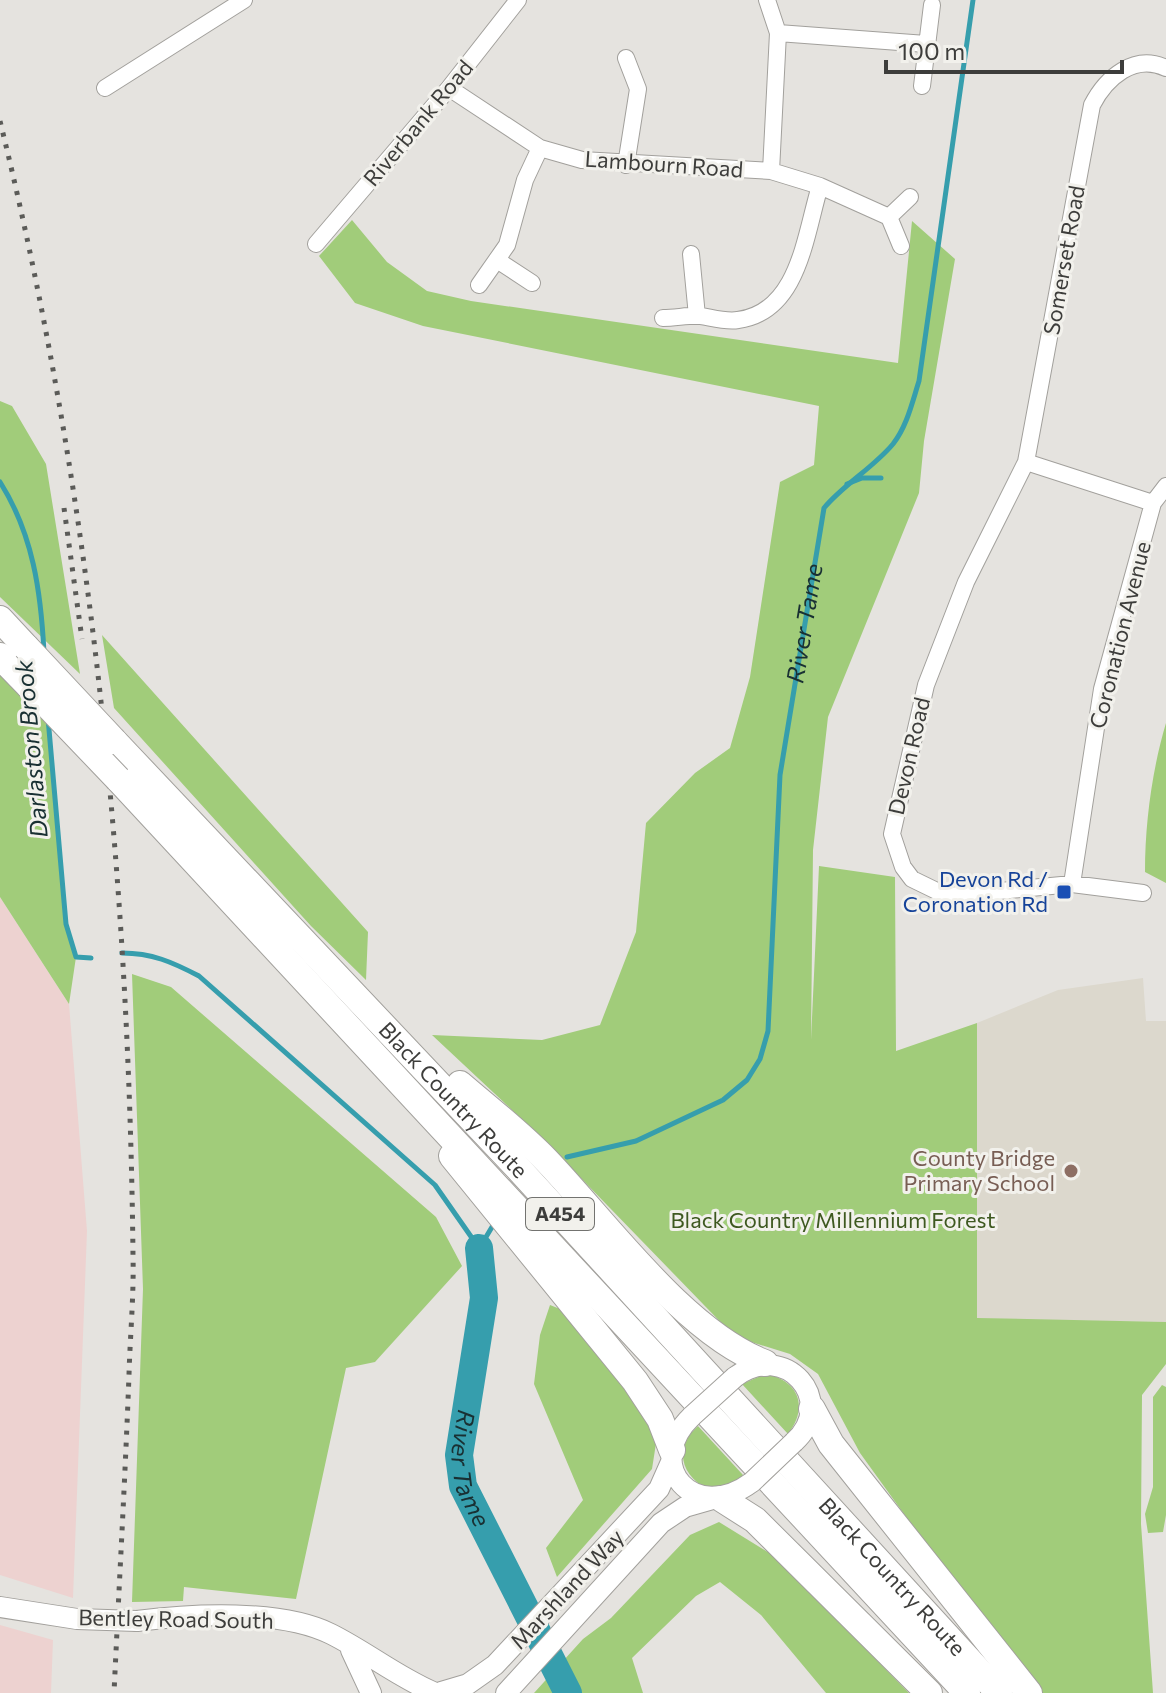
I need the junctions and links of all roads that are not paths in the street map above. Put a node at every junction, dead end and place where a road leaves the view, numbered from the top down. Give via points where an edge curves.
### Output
1 (244, 0) edge
2 (518, 0) edge
3 (767, 0) edge
4 (932, 5) dead end
5 (778, 33) junction
6 (926, 44) junction
7 (626, 58) dead end
8 (1166, 68) edge
9 (922, 86) dead end
10 (105, 88) dead end
11 (449, 88) junction
12 (540, 148) junction
13 (626, 165) junction
14 (771, 171) junction
15 (820, 186) junction
16 (910, 197) dead end
17 (889, 217) junction
18 (316, 244) dead end
19 (901, 246) dead end
20 (691, 254) dead end
21 (497, 260) junction
22 (532, 283) dead end
23 (479, 285) dead end
24 (697, 316) junction
25 (663, 318) dead end
26 (1026, 462) junction
27 (1166, 486) edge
28 (1153, 503) junction
29 (0, 619) edge
30 (0, 656) edge
31 (1072, 884) junction
32 (1143, 893) dead end
33 (337, 976) junction
34 (366, 1042) junction
35 (765, 1363) junction
36 (812, 1409) junction
37 (672, 1456) junction
38 (718, 1499) junction
39 (0, 1607) edge
40 (348, 1644) junction
41 (436, 1692) edge
42 (371, 1693) edge
43 (506, 1693) edge
44 (929, 1693) edge
45 (967, 1693) edge
46 (999, 1693) edge
47 (1029, 1693) edge

1 - 10 street
2 - 11 street, Riverbank Road
3 - 5 street
4 - 6 street
5 - 6 street
5 - 14 street
6 - 9 street
7 - 13 street via 638,89
8 - 26 street, Somerset Road via 1143,64 1123,69 1101,88 1092,105
11 - 12 street, Lambourn Road
11 - 18 street, Riverbank Road
12 - 13 street, Lambourn Road
12 - 21 street via 525,180 511,235
13 - 14 street, Lambourn Road
14 - 15 street, Lambourn Road
15 - 17 street, Lambourn Road
15 - 24 street via 793,278 781,298 765,313 736,321
16 - 17 street
17 - 19 street
20 - 24 street
21 - 22 street
21 - 23 street
24 - 25 street
26 - 28 street
26 - 31 street, Devon Road via 966,582 926,685 892,834 912,879 947,896
27 - 28 street, Coronation Avenue
28 - 31 street, Coronation Avenue via 1102,689
29 - 33 highway, Black Country Route / A454, bridge
30 - 34 highway, Black Country Route / A454, bridge
31 - 32 street, Devon Road
33 - 35 highway via 544,1158 706,1327 738,1352
33 - 46 highway, Black Country Route / A454
34 - 37 highway via 470,1181 635,1381 660,1419
34 - 45 highway, Black Country Route / A454
35 - 36 street via 792,1373 805,1388
35 - 37 street, bridge via 735,1377 692,1416 678,1431
36 - 38 street, bridge via 808,1426 794,1442 752,1482
36 - 47 highway via 831,1444
37 - 38 street via 683,1486
37 - 41 street, Marshland Way via 659,1489 517,1642 481,1675
38 - 43 street, Marshland Way via 685,1507 661,1523
38 - 44 highway via 755,1520
39 - 40 street, Bentley Road South, bridge via 77,1619 271,1619 320,1629
40 - 41 street, Bentley Road South via 400,1678
40 - 42 street

